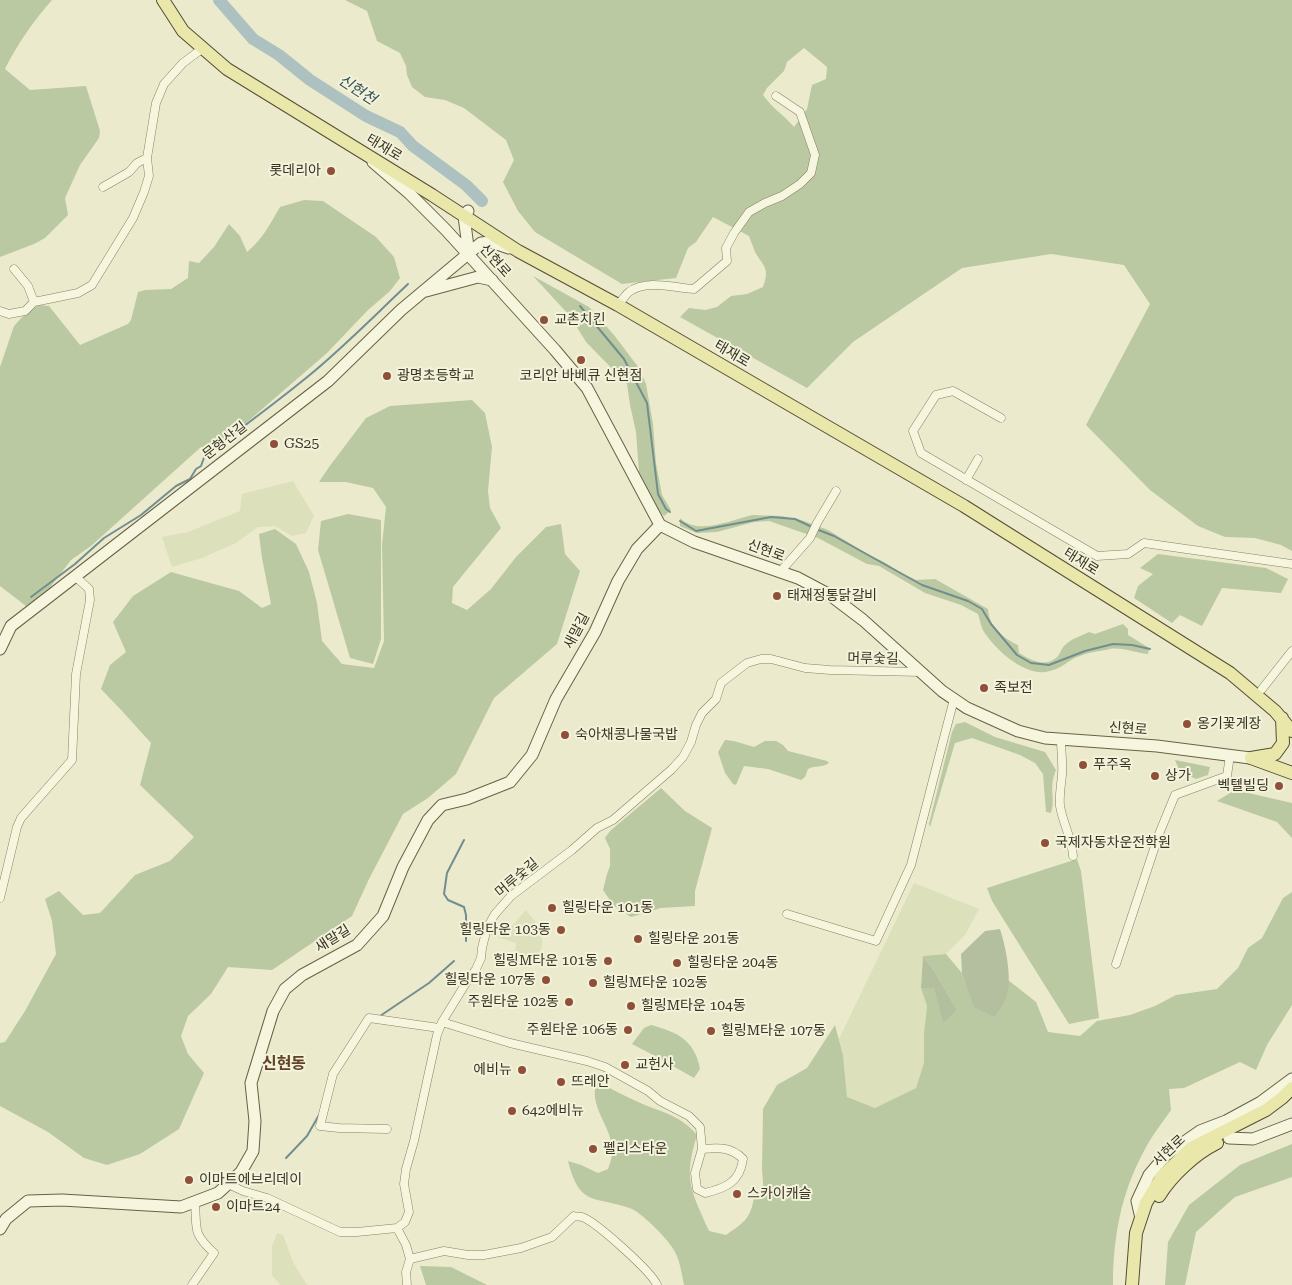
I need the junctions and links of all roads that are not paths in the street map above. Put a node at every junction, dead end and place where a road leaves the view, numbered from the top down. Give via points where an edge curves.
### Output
1 (163, 0) edge
2 (168, 0) edge
3 (203, 48) junction
4 (776, 96) dead end
5 (365, 154) junction
6 (147, 158) junction
7 (103, 187) dead end
8 (466, 213) junction
9 (518, 251) junction
10 (469, 254) junction
11 (14, 269) dead end
12 (492, 280) junction
13 (420, 293) junction
14 (621, 301) junction
15 (34, 302) junction
16 (0, 311) edge
17 (1001, 418) dead end
18 (978, 459) dead end
19 (966, 480) junction
20 (836, 491) dead end
21 (660, 526) junction
22 (1292, 564) edge
23 (780, 572) junction
24 (76, 577) junction
25 (0, 649) edge
26 (1292, 651) edge
27 (1220, 662) junction
28 (921, 672) junction
29 (1262, 689) junction
30 (954, 699) junction
31 (1286, 716) edge
32 (1292, 731) edge
33 (1061, 739) junction
34 (1230, 755) junction
35 (1251, 758) junction
36 (1292, 766) edge
37 (1292, 773) edge
38 (1073, 856) dead end
39 (0, 898) edge
40 (787, 914) dead end
41 (1116, 964) dead end
42 (440, 1025) junction
43 (1292, 1079) edge
44 (1292, 1088) edge
45 (1292, 1099) edge
46 (1292, 1124) edge
47 (387, 1129) dead end
48 (1229, 1138) junction
49 (702, 1149) junction
50 (228, 1184) junction
51 (195, 1202) junction
52 (1141, 1218) junction
53 (0, 1228) edge
54 (397, 1228) junction
55 (410, 1259) junction
56 (192, 1285) edge
57 (407, 1285) edge
58 (657, 1285) edge
59 (1132, 1285) edge
60 (1140, 1285) edge

1 - 3 main road, 태재로 via 183,31
2 - 8 main road, 태재로 via 186,28 229,67
3 - 5 main road, 태재로 via 227,69
3 - 6 street via 183,63 164,84 156,103
4 - 14 street via 800,112 815,154 811,173 782,196 749,212 726,248 727,261 694,289 655,285 639,287
5 - 8 main road, 태재로
5 - 10 street, 신현로
6 - 7 street
6 - 15 street via 149,176 133,218 92,285 78,293
8 - 9 main road, 태재로
8 - 10 street
8 - 14 main road, 태재로
9 - 10 street, 문형산길 via 491,242 481,243
9 - 31 main road, 태재로 via 618,305 964,506 1230,673 1275,711
10 - 12 street, 신현로
10 - 13 street, 문형산길
11 - 15 street via 28,286
12 - 13 street via 478,277
12 - 21 street, 신현로 via 586,388
13 - 24 street, 문형산길 via 328,381
14 - 27 main road, 태재로 via 966,503
15 - 16 street via 25,311 9,314
17 - 19 street via 953,390 936,395 913,431 921,454
18 - 19 street
19 - 22 street via 1097,556 1128,554 1144,543
20 - 23 street via 810,538
21 - 23 street, 신현로 via 694,542
21 - 50 street, 새말길 via 637,549 618,581 595,632 556,699 532,755 510,782 442,805 428,820 403,867 383,916 357,945 302,975 285,989 273,1011 252,1083 253,1151 241,1172
23 - 28 street, 신현로 via 830,595
24 - 25 street, 문형산길 via 12,626
24 - 39 street via 89,589 90,600 76,674 72,760 21,818
26 - 29 street
27 - 29 main road
27 - 31 main road, 태재로
28 - 30 street, 신현로
28 - 42 street, 머루숯길 via 806,668 771,659 747,663 722,683 716,699 702,713 683,757 671,770 613,820 597,828 511,896 495,914 487,928 476,969
29 - 31 main road
30 - 33 street, 신현로 via 1018,731
30 - 40 street via 911,865 876,941
31 - 32 main road, 태재로
31 - 35 main road via 1283,743 1275,754
33 - 34 street, 신현로
33 - 38 street via 1060,803
34 - 35 street, 신현로
34 - 41 street via 1227,776 1174,795
35 - 36 street, 신현로
35 - 37 main road
42 - 47 street via 369,1018 333,1074 320,1126
42 - 49 street via 606,1067 695,1120 700,1126
42 - 54 street, 머루숯길 via 406,1169 404,1184 409,1212 405,1222
43 - 52 street via 1262,1102 1200,1131 1167,1154 1149,1175 1137,1201
44 - 52 main road, 서현로 via 1266,1110 1191,1148 1162,1176
45 - 48 main road, 서현로 via 1267,1119
46 - 48 street via 1252,1140
48 - 60 main road, 서현로 via 1192,1160 1157,1198 1144,1232
49 - 49 street via 695,1173 697,1189 705,1193 723,1188 742,1171 743,1159 736,1153 723,1148
50 - 51 street, 새말길 via 218,1194
50 - 54 street via 340,1232
51 - 53 street, 새말길 via 181,1207 28,1201
51 - 56 street via 196,1232 214,1253
52 - 59 main road, 서현로 via 1136,1233
54 - 55 street
55 - 57 street
55 - 58 street via 444,1251 484,1255 521,1248 552,1237 574,1216 582,1217 602,1230 641,1264

